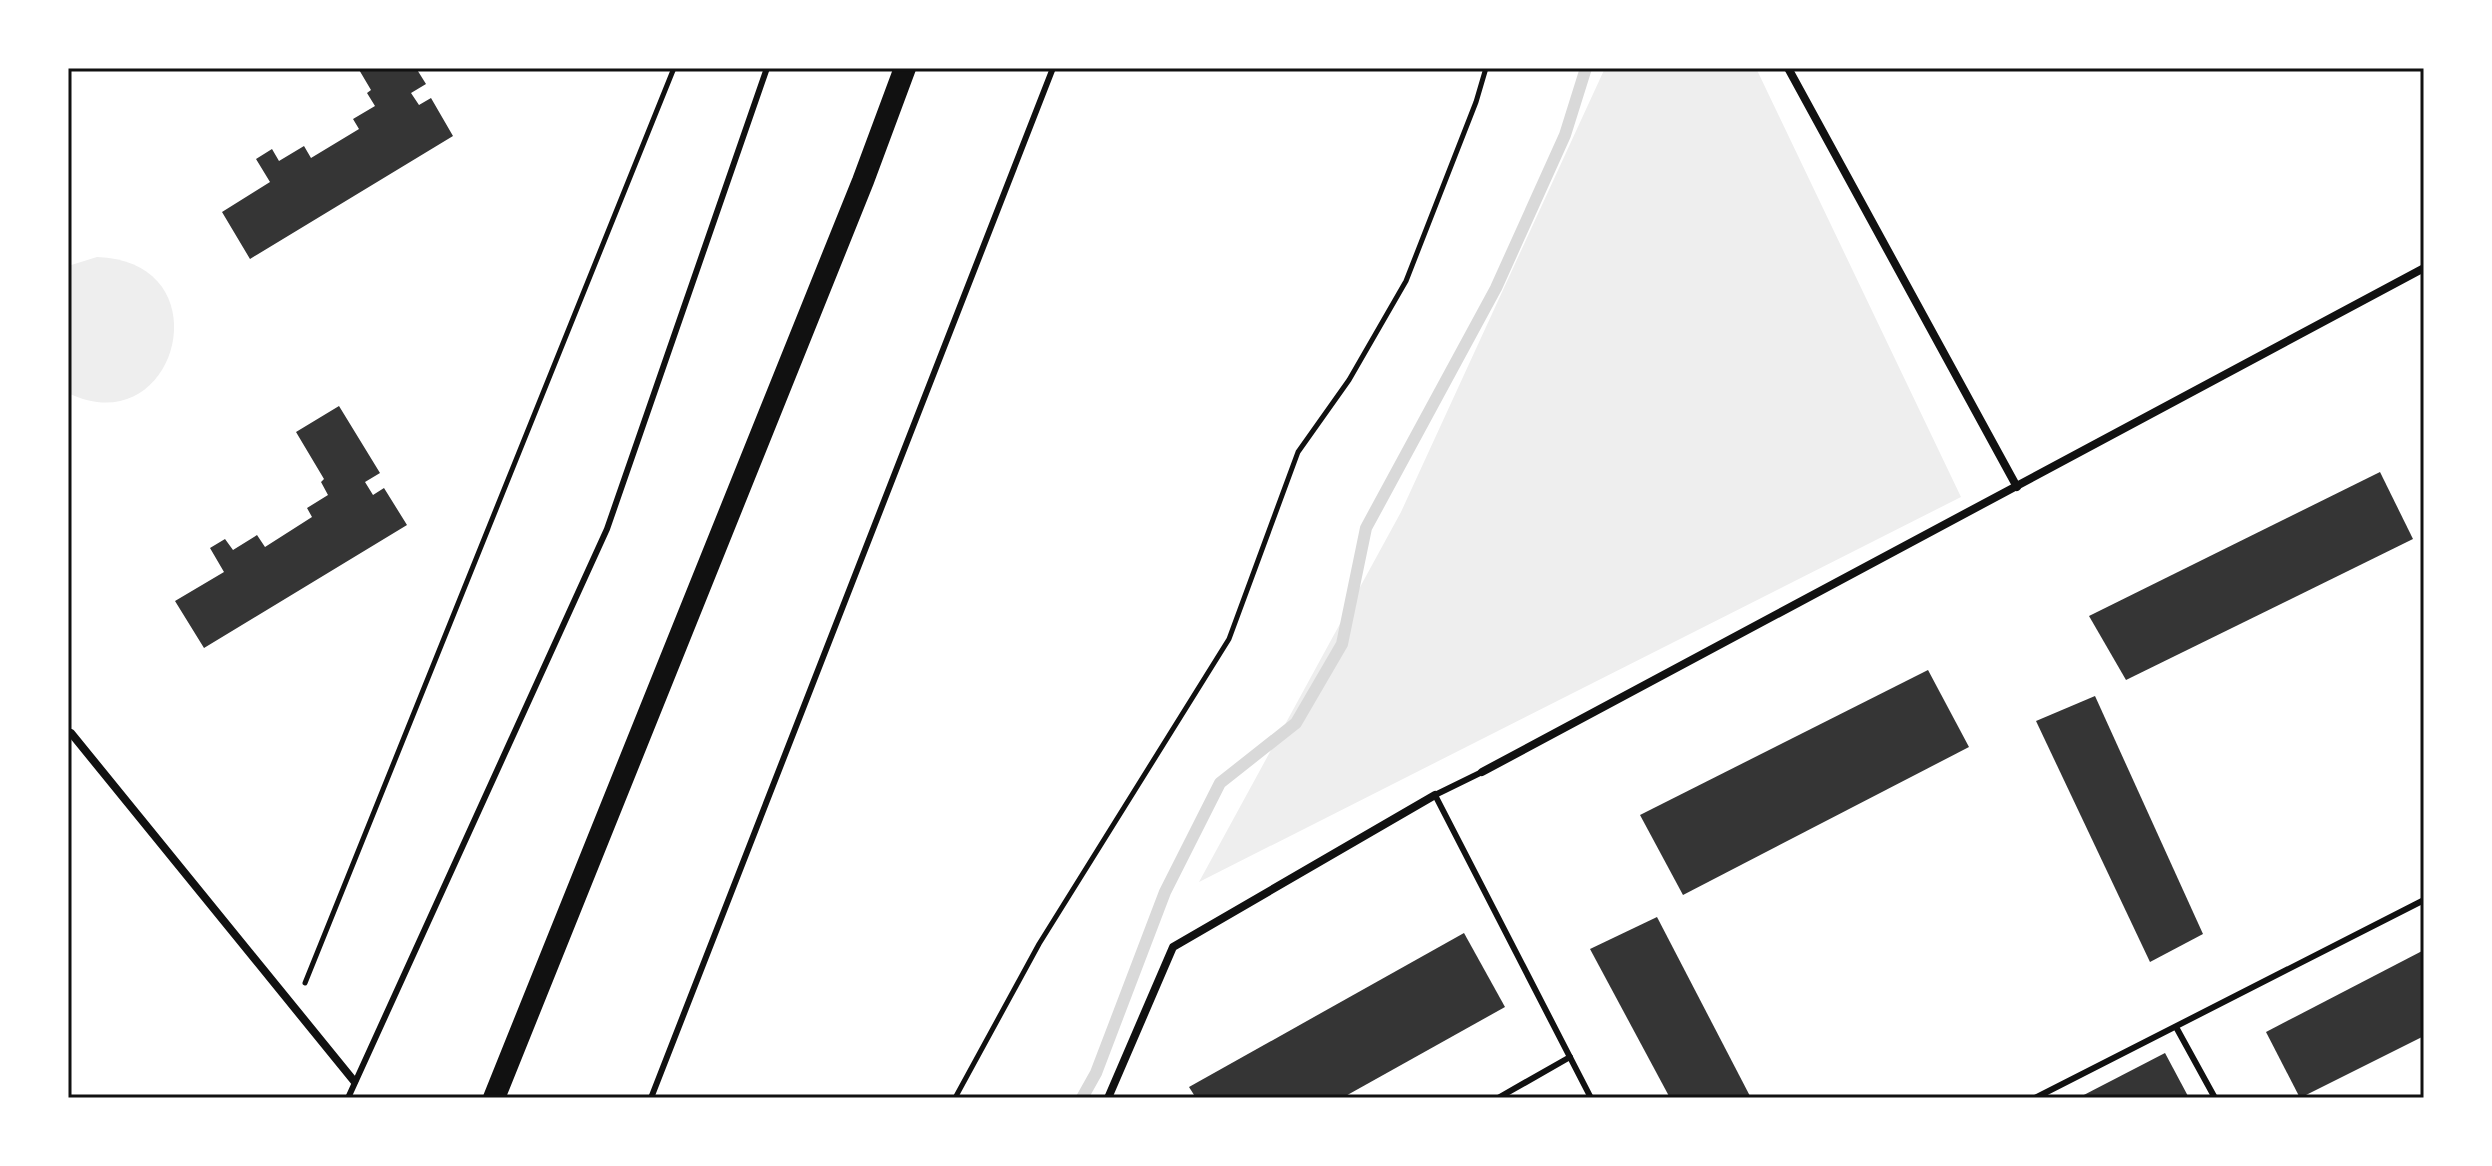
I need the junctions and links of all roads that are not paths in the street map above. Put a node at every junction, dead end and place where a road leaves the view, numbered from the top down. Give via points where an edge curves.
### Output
1 (767, 68) edge
2 (905, 68) edge
3 (1053, 68) edge
4 (1788, 68) edge
5 (2424, 268) edge
6 (2017, 487) junction
7 (68, 732) edge
8 (1482, 772) joint
9 (1435, 795) junction
10 (2424, 900) edge
11 (2176, 1027) junction
12 (1570, 1057) junction
13 (354, 1081) junction
14 (348, 1098) edge
15 (494, 1098) edge
16 (651, 1098) edge
17 (1108, 1098) edge
18 (1498, 1098) edge
19 (1591, 1098) edge
20 (2035, 1098) edge
21 (2215, 1098) edge

1 - 13 lane via 607,529
2 - 15 highway
3 - 16 lane
4 - 6 street
5 - 6 street
6 - 8 street
7 - 13 street
8 - 9 lane
9 - 12 lane
9 - 17 street via 1173,947
10 - 11 lane
11 - 20 lane
11 - 21 lane
12 - 18 lane
12 - 19 lane
13 - 14 lane

